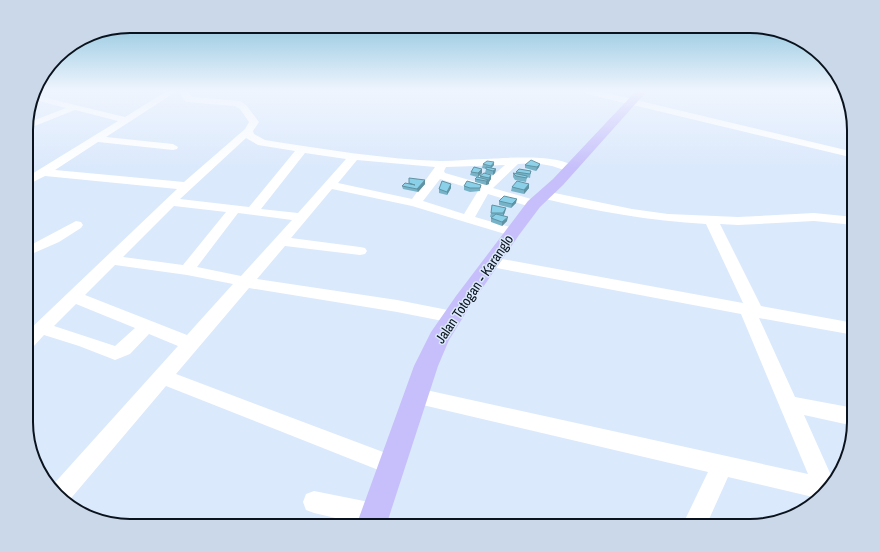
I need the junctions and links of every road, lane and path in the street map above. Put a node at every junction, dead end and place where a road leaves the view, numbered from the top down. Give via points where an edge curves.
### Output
1 (51, 117) edge
2 (112, 117) edge
3 (131, 117) edge
4 (250, 117) edge
5 (617, 117) edge
6 (711, 117) edge
7 (126, 120) junction
8 (34, 123) edge
9 (248, 131) junction
10 (94, 140) junction
11 (173, 147) dead end
12 (302, 150) junction
13 (847, 153) edge
14 (354, 157) junction
15 (515, 161) junction
16 (440, 169) junction
17 (570, 169) junction
18 (44, 172) junction
19 (33, 178) edge
20 (329, 185) junction
21 (187, 186) junction
22 (485, 189) junction
23 (539, 200) junction
24 (171, 202) junction
25 (415, 203) junction
26 (234, 209) junction
27 (253, 211) junction
28 (301, 217) junction
29 (468, 218) junction
30 (711, 220) junction
31 (847, 220) edge
32 (76, 225) dead end
33 (512, 232) junction
34 (281, 241) junction
35 (33, 249) edge
36 (360, 251) dead end
37 (112, 260) junction
38 (491, 262) junction
39 (187, 270) junction
40 (246, 282) junction
41 (74, 297) junction
42 (751, 310) junction
43 (453, 317) junction
44 (146, 327) junction
45 (40, 328) junction
46 (847, 328) edge
47 (33, 336) edge
48 (191, 344) junction
49 (163, 377) junction
50 (416, 396) junction
51 (788, 404) junction
52 (847, 416) edge
53 (391, 465) junction
54 (722, 466) junction
55 (824, 485) edge
56 (821, 488) edge
57 (62, 492) edge
58 (314, 502) dead end
59 (369, 519) edge
60 (372, 519) edge
61 (697, 519) edge

1 - 8 street
2 - 7 street
3 - 7 street
4 - 9 street via 254,122
5 - 17 main road, Jalan Totogan - Karanglo
6 - 13 street
7 - 10 street
9 - 12 street via 249,136 262,143
9 - 21 street
10 - 11 street
10 - 18 street
12 - 14 street
12 - 27 street
14 - 16 street
14 - 20 street
15 - 16 street
15 - 17 street via 542,161
15 - 22 street
16 - 22 street
16 - 25 street
17 - 23 main road, Jalan Totogan - Karanglo
18 - 19 street
18 - 21 street
20 - 25 street
20 - 28 street
21 - 24 street
22 - 23 street
22 - 29 street
23 - 30 street via 651,216
23 - 33 main road, Jalan Totogan - Karanglo
24 - 26 street
24 - 37 street
25 - 29 street
26 - 27 street
26 - 39 street
27 - 28 street
28 - 34 street
29 - 33 street
30 - 31 street via 814,217
30 - 42 street
32 - 35 street
33 - 38 main road, Jalan Totogan - Karanglo
34 - 36 street
34 - 40 street
37 - 39 street
37 - 41 street
38 - 42 street
38 - 43 main road, Jalan Totogan - Karanglo
39 - 40 street
40 - 43 street
40 - 48 street
41 - 44 street
41 - 45 street
42 - 46 street
42 - 51 street
43 - 50 main road, Jalan Totogan - Karanglo via 436,344
44 - 45 street via 125,348 114,353
44 - 48 street
45 - 47 street
48 - 49 street
49 - 53 street
49 - 57 street
50 - 53 main road, Jalan Totogan - Karanglo
50 - 54 street
51 - 52 street
51 - 55 street
53 - 60 main road, Jalan Totogan - Karanglo
54 - 56 street
54 - 61 street
58 - 59 street

